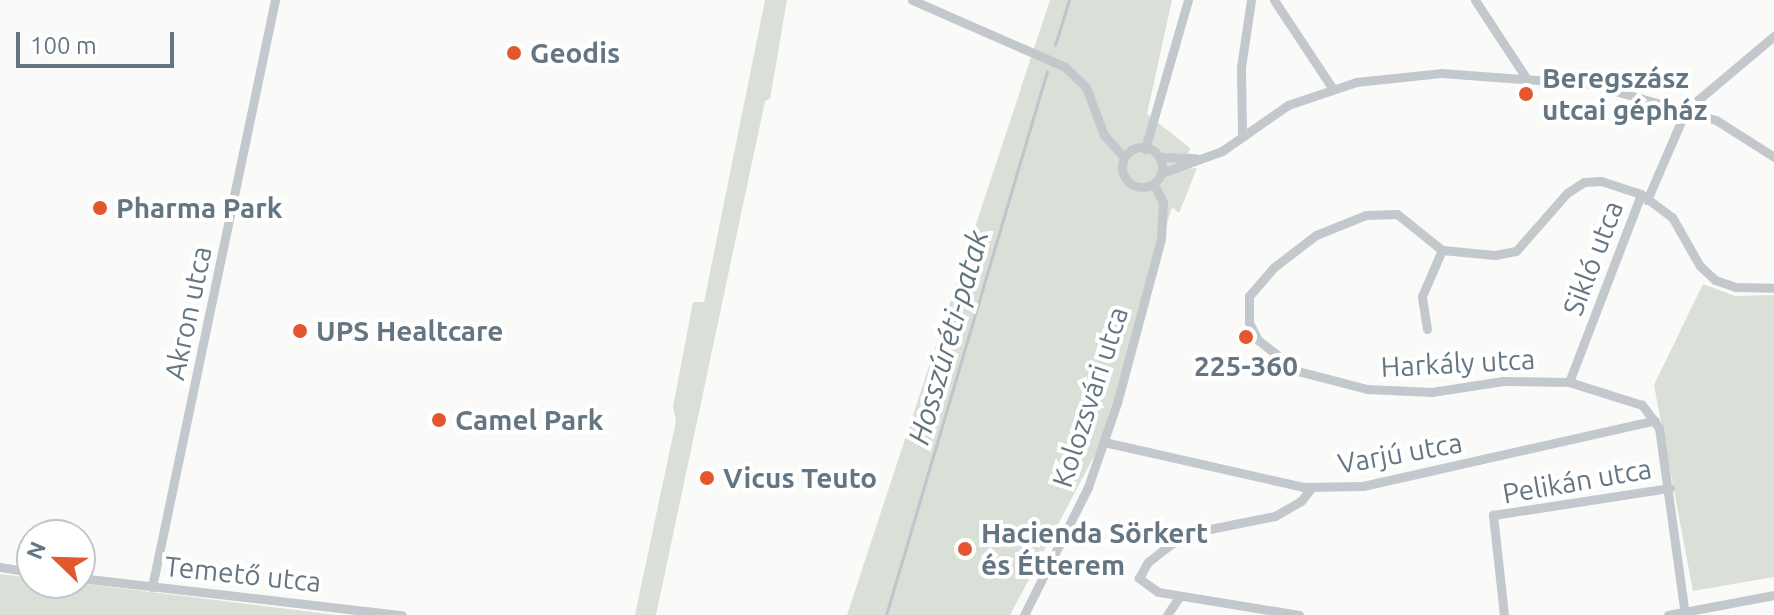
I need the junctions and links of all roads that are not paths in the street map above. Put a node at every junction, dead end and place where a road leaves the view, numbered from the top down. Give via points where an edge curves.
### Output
1 (275, 0) edge
2 (912, 0) edge
3 (1188, 0) edge
4 (1251, 0) edge
5 (1274, 0) edge
6 (1475, 0) edge
7 (1774, 36) edge
8 (1525, 76) junction
9 (1333, 89) junction
10 (1686, 110) junction
11 (1242, 133) junction
12 (1145, 149) junction
13 (1123, 156) junction
14 (1160, 157) junction
15 (1774, 157) edge
16 (1204, 158) junction
17 (1164, 172) junction
18 (1154, 184) junction
19 (1644, 197) junction
20 (1442, 250) junction
21 (1774, 288) edge
22 (1427, 329) dead end
23 (1569, 382) junction
24 (1655, 420) junction
25 (1104, 442) junction
26 (1311, 488) junction
27 (1670, 488) junction
28 (96, 580) edge
29 (152, 587) junction
30 (1774, 595) edge
31 (1180, 596) junction
32 (1685, 613) edge
33 (402, 615) edge
34 (1024, 615) edge
35 (1167, 615) edge
36 (1299, 615) edge
37 (1504, 615) edge
38 (1668, 615) edge

1 - 29 street, Akron utca
2 - 13 street via 1065,67 1086,87 1104,135
3 - 12 street
4 - 11 street via 1241,67
5 - 9 street
6 - 8 street
7 - 10 street
8 - 9 street via 1408,74
8 - 10 street via 1591,84
9 - 11 street via 1288,105
10 - 15 street via 1716,120
10 - 19 street
11 - 16 street
12 - 13 street
12 - 14 street
13 - 18 street via 1120,169 1128,181
14 - 16 street
14 - 17 street
16 - 17 street
17 - 18 street
18 - 25 street, Kolozsvári utca via 1163,202 1161,239
19 - 20 street via 1601,181 1584,182 1567,193 1516,251 1495,255
19 - 21 street via 1672,217 1700,266 1715,280 1735,287
19 - 23 street, Sikló utca
20 - 22 street, Harkály utca via 1422,296
20 - 23 street, Harkály utca via 1397,214 1366,215 1316,235 1273,268 1249,296 1249,322 1258,340 1298,371 1367,389 1432,392 1503,381
23 - 24 street, Harkály utca via 1629,398
24 - 26 street, Varjú utca via 1363,486
24 - 27 street
25 - 26 street, Varjú utca
25 - 34 street, Kolozsvári utca
26 - 31 street via 1301,501 1275,516 1205,530 1171,544 1148,562 1139,578 1145,587
27 - 32 street
27 - 37 street, Pelikán utca via 1493,515
28 - 29 street, Temető utca
29 - 33 street, Temető utca
30 - 32 street
31 - 35 street
31 - 36 street
32 - 38 street

